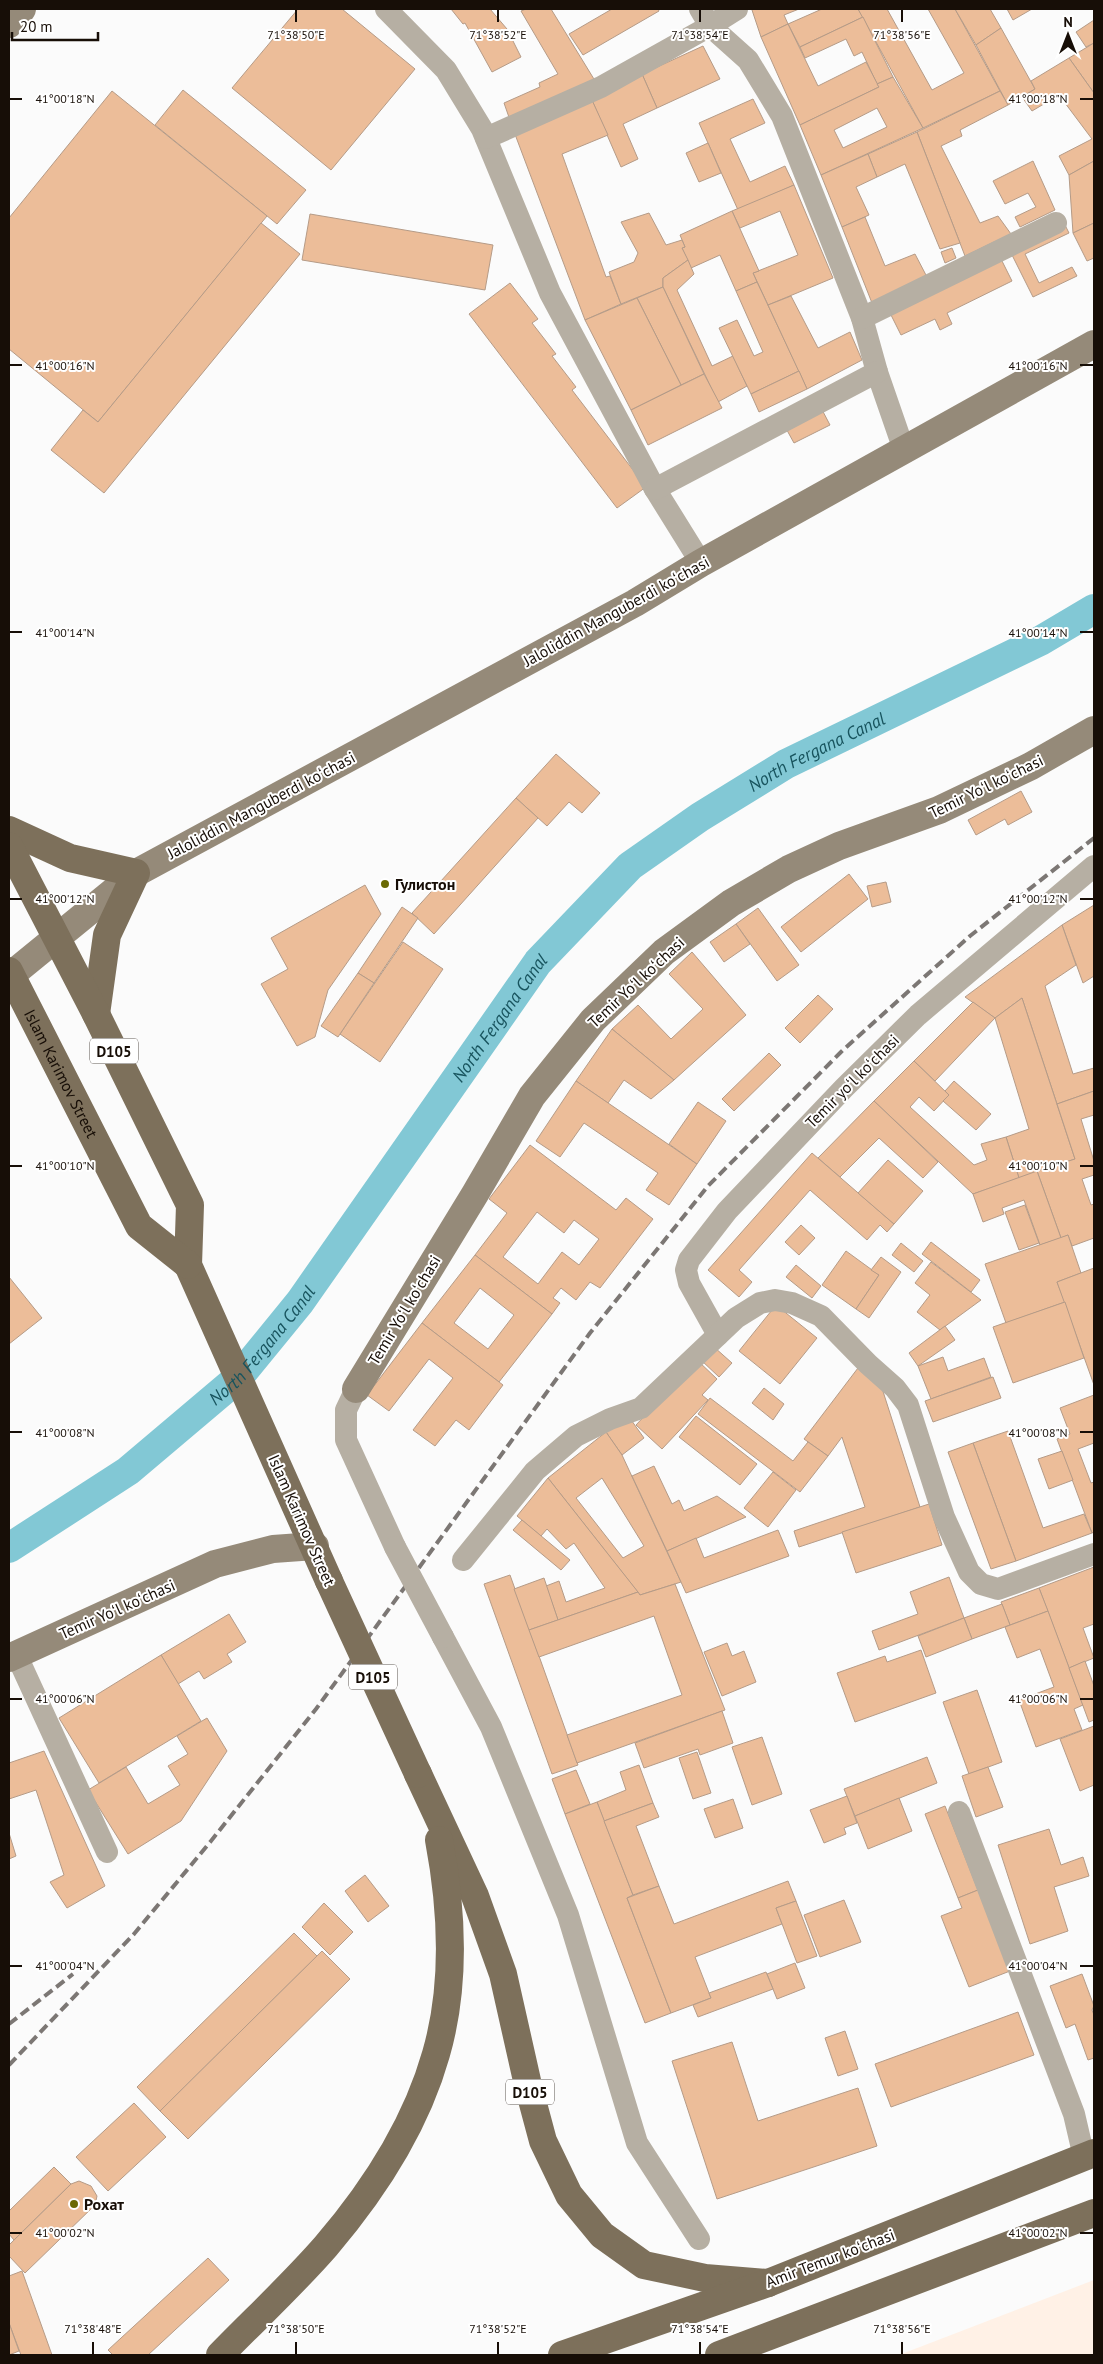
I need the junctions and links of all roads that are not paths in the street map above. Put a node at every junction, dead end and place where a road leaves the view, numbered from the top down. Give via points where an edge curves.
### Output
1 (22, 9) edge
2 (386, 9) edge
3 (737, 9) edge
4 (705, 17) edge
5 (9, 24) edge
6 (486, 138) junction
7 (1056, 222) dead end
8 (862, 318) junction
9 (1094, 344) edge
10 (877, 372) junction
11 (904, 450) junction
12 (655, 490) junction
13 (701, 563) junction
14 (1094, 730) edge
15 (9, 830) edge
16 (9, 846) edge
17 (1094, 866) edge
18 (136, 873) junction
19 (56, 938) junction
20 (9, 974) edge
21 (96, 1014) junction
22 (188, 1265) junction
23 (718, 1334) junction
24 (356, 1389) joint
25 (315, 1546) junction
26 (1094, 1554) edge
27 (463, 1560) dead end
28 (13, 1656) edge
29 (418, 1774) junction
30 (958, 1812) dead end
31 (107, 1852) dead end
32 (1089, 2156) edge
33 (1094, 2213) edge
34 (699, 2239) dead end
35 (768, 2283) junction
36 (220, 2355) edge
37 (562, 2355) edge
38 (719, 2355) edge

1 - 5 street
2 - 6 street via 446,70
3 - 4 street
4 - 6 street via 601,87
4 - 8 street via 748,60 782,116
6 - 12 street via 550,293
7 - 8 street
8 - 10 street
9 - 11 street, Jaloliddin Manguberdi koʻchasi
10 - 11 street
10 - 12 street
11 - 13 street, Jaloliddin Manguberdi koʻchasi
12 - 13 street
13 - 18 street, Jaloliddin Manguberdi koʻchasi via 635,603
14 - 24 street, Temir Yoʻl koʻchasi via 1030,766 938,810 839,846 789,869 731,903 664,952 593,1020 532,1096
15 - 18 main road via 70,858
16 - 19 main road, Islam Karimov Street / D105
17 - 23 street, Temir yoʻl koʻchasi via 918,1015 727,1211 689,1260 686,1270 689,1283
18 - 19 street, Jaloliddin Manguberdi koʻchasi
18 - 21 main road via 107,935
19 - 20 street, Jaloliddin Manguberdi koʻchasi
19 - 21 main road, Islam Karimov Street / D105
20 - 22 main road, Islam Karimov Street / D105 via 139,1226
21 - 22 main road, Islam Karimov Street / D105 via 190,1205
22 - 25 main road, Islam Karimov Street / D105
23 - 26 street via 760,1303 775,1300 792,1303 821,1316 895,1388 908,1405 944,1517 969,1572 981,1584 998,1590
23 - 27 street via 641,1408 576,1436 542,1465
24 - 34 street, bridge via 346,1410 346,1440 395,1547 491,1727 568,1916 637,2143
25 - 28 street, Temir Yoʻl koʻchasi via 273,1549 215,1564
25 - 29 main road, Islam Karimov Street / D105, bridge
28 - 31 street
29 - 35 main road, D105 via 475,1896 503,1974 544,2141 569,2195 602,2235 644,2264 705,2278
29 - 36 main road, D105 via 439,1841 446,1889 449,1979 436,2054 411,2117 382,2171 355,2209 325,2247
30 - 32 street
32 - 35 main road, Amir Temur koʻchasi
33 - 38 main road
35 - 37 main road, Amir Temur koʻchasi

